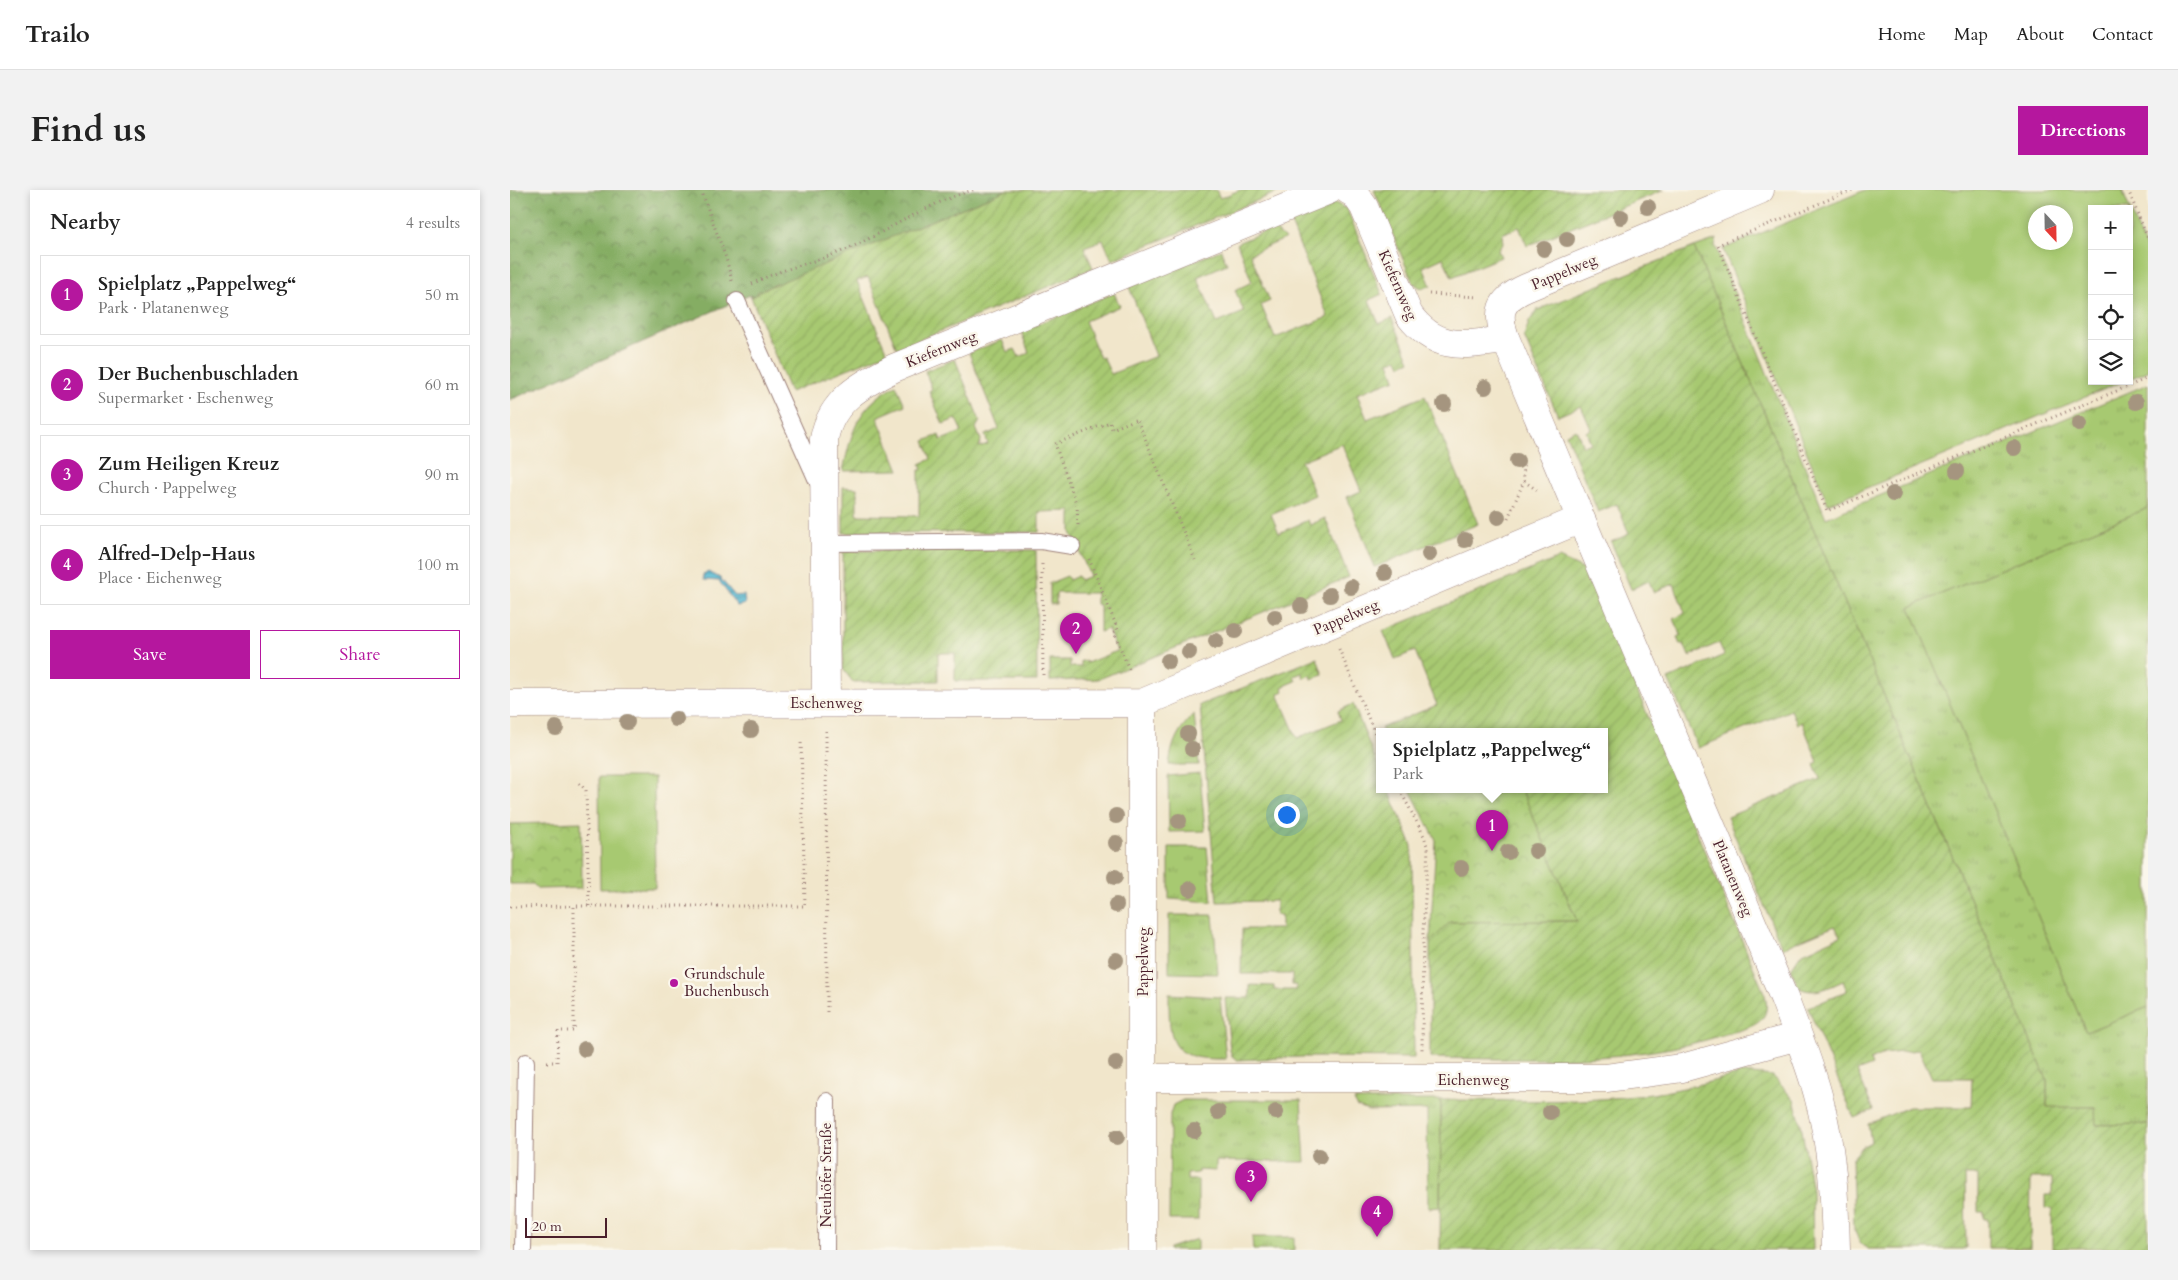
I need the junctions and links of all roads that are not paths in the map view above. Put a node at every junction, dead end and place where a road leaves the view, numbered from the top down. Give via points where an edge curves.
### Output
1 (1329, 190) edge
2 (1348, 190) edge
3 (1760, 190) edge
4 (737, 301) road end
5 (1506, 340) junction
6 (824, 496) junction
7 (1581, 518) junction
8 (826, 543) junction
9 (1078, 543) road end
10 (826, 703) junction
11 (1142, 703) junction
12 (510, 704) edge
13 (1798, 1036) junction
14 (526, 1062) road end
15 (1143, 1078) junction
16 (827, 1101) dead end
17 (523, 1250) edge
18 (826, 1250) edge
19 (1142, 1250) edge
20 (1836, 1250) edge

1 - 6 street, Kiefernweg via 868,381 838,405 826,428
2 - 5 street, Kiefernweg via 1364,207 1409,315 1418,327 1439,341 1454,344
3 - 5 street, Pappelweg via 1518,292 1504,303 1500,316
4 - 6 lane
5 - 7 street, Pappelweg
6 - 8 street, Kiefernweg
7 - 11 street, Pappelweg
7 - 13 street, Platanenweg
8 - 9 lane
8 - 10 street, Kiefernweg
10 - 11 street, Eschenweg
10 - 12 street, Eschenweg
11 - 15 street, Pappelweg
13 - 15 street, Eichenweg via 1682,1068 1606,1078
13 - 20 street, Platanenweg via 1828,1138
14 - 17 lane
15 - 19 street, Pappelweg
16 - 18 lane, Neuhöfer Straße

